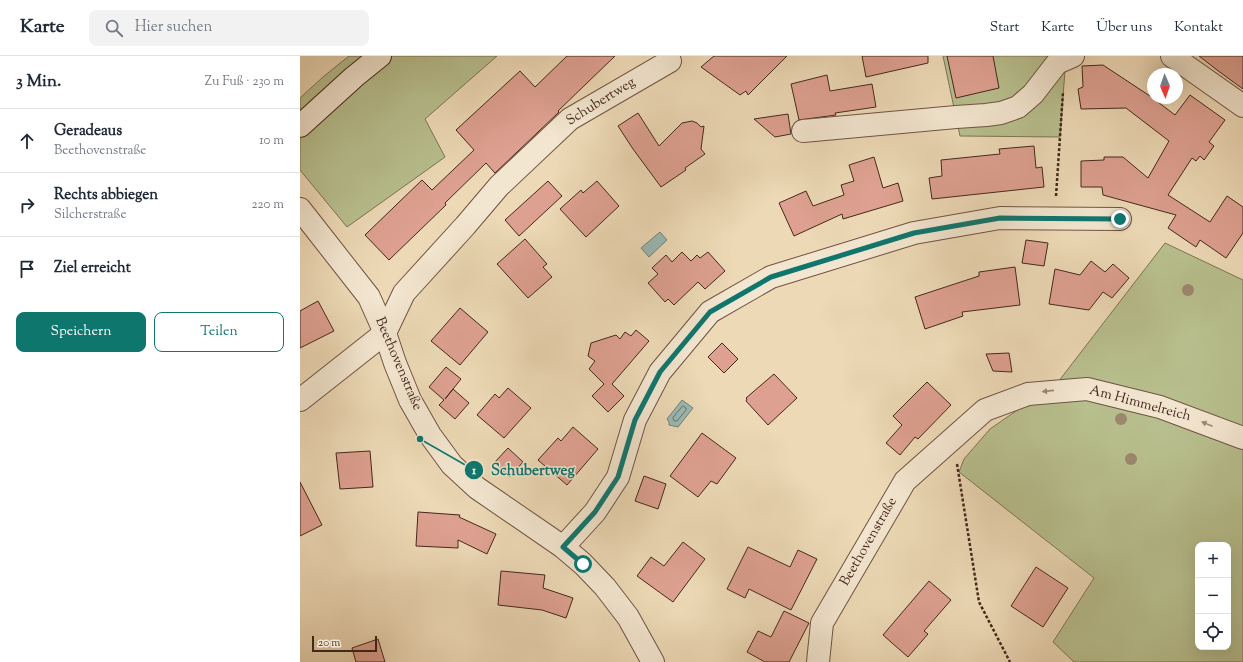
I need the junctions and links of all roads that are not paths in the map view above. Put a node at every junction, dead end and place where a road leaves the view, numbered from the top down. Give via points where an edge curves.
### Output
1 (380, 56) edge
2 (1172, 56) edge
3 (1065, 59) edge
4 (670, 61) dead end
5 (1243, 106) edge
6 (300, 126) edge
7 (803, 131) dead end
8 (300, 209) edge
9 (1120, 219) dead end
10 (385, 333) junction
11 (300, 400) edge
12 (1243, 438) edge
13 (952, 440) joint
14 (563, 547) junction
15 (653, 662) edge
16 (818, 662) edge

1 - 6 street
2 - 5 street
3 - 7 street via 1018,107 1001,113
4 - 10 street, Schubertweg via 570,119 499,186 404,293
8 - 10 street, Beethovenstraße via 368,297
9 - 14 street via 1000,218 914,233 771,277 710,312 660,372 635,420 618,477 595,512
10 - 11 street
10 - 14 street, Beethovenstraße via 410,400 430,435 452,465 477,488
12 -> 13 street, Am Himmelreich via 1160,407 1087,389 1028,394 985,410
13 - 16 street, Beethovenstraße via 905,481 822,623
14 - 15 street, Beethovenstraße via 583,564 628,617

